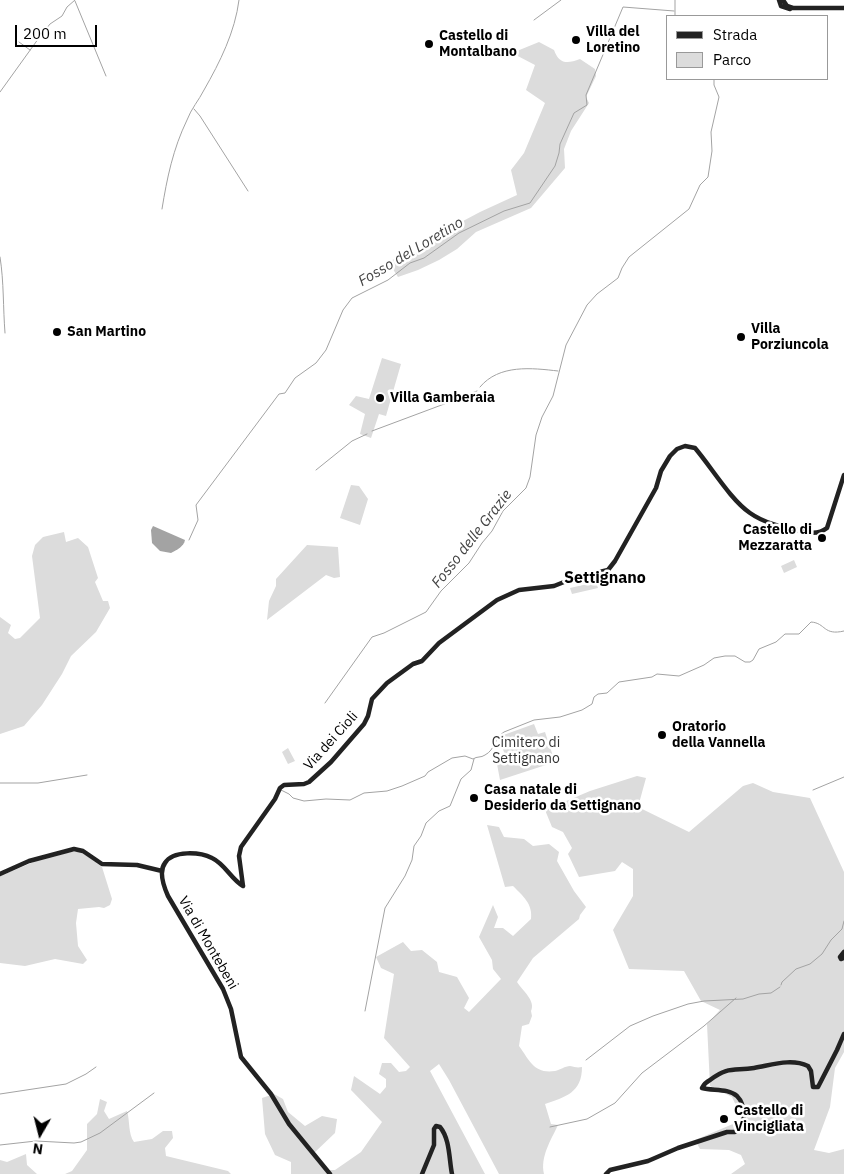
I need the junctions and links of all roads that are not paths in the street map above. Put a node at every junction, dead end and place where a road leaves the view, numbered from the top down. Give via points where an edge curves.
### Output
1 (781, 0) edge
2 (844, 8) edge
3 (844, 475) edge
4 (162, 871) junction
5 (0, 874) edge
6 (844, 952) edge
7 (844, 958) edge
8 (844, 1034) edge
9 (330, 1174) edge
10 (422, 1174) edge
11 (452, 1174) edge
12 (606, 1174) edge

1 - 2 street via 783,7 788,9
3 - 4 street, Via dei Cioli via 827,528 809,533 779,526 750,513 695,448 685,446 677,449 663,467 653,492 608,570 554,586 519,590 497,600 439,643 422,661 413,664 377,692 367,719 320,773 304,784 280,788 241,847 243,886 214,858 202,854 174,856 165,862
4 - 5 street via 137,865 102,864 83,850 74,849 29,861
4 - 9 street, Via di Montebeni via 168,896 226,994 241,1058
6 - 7 street via 840,956
8 - 12 street via 818,1087 813,1087 808,1066 797,1062 718,1073 702,1088 737,1096 743,1114 740,1128
10 - 11 street via 433,1149 436,1126 447,1139

